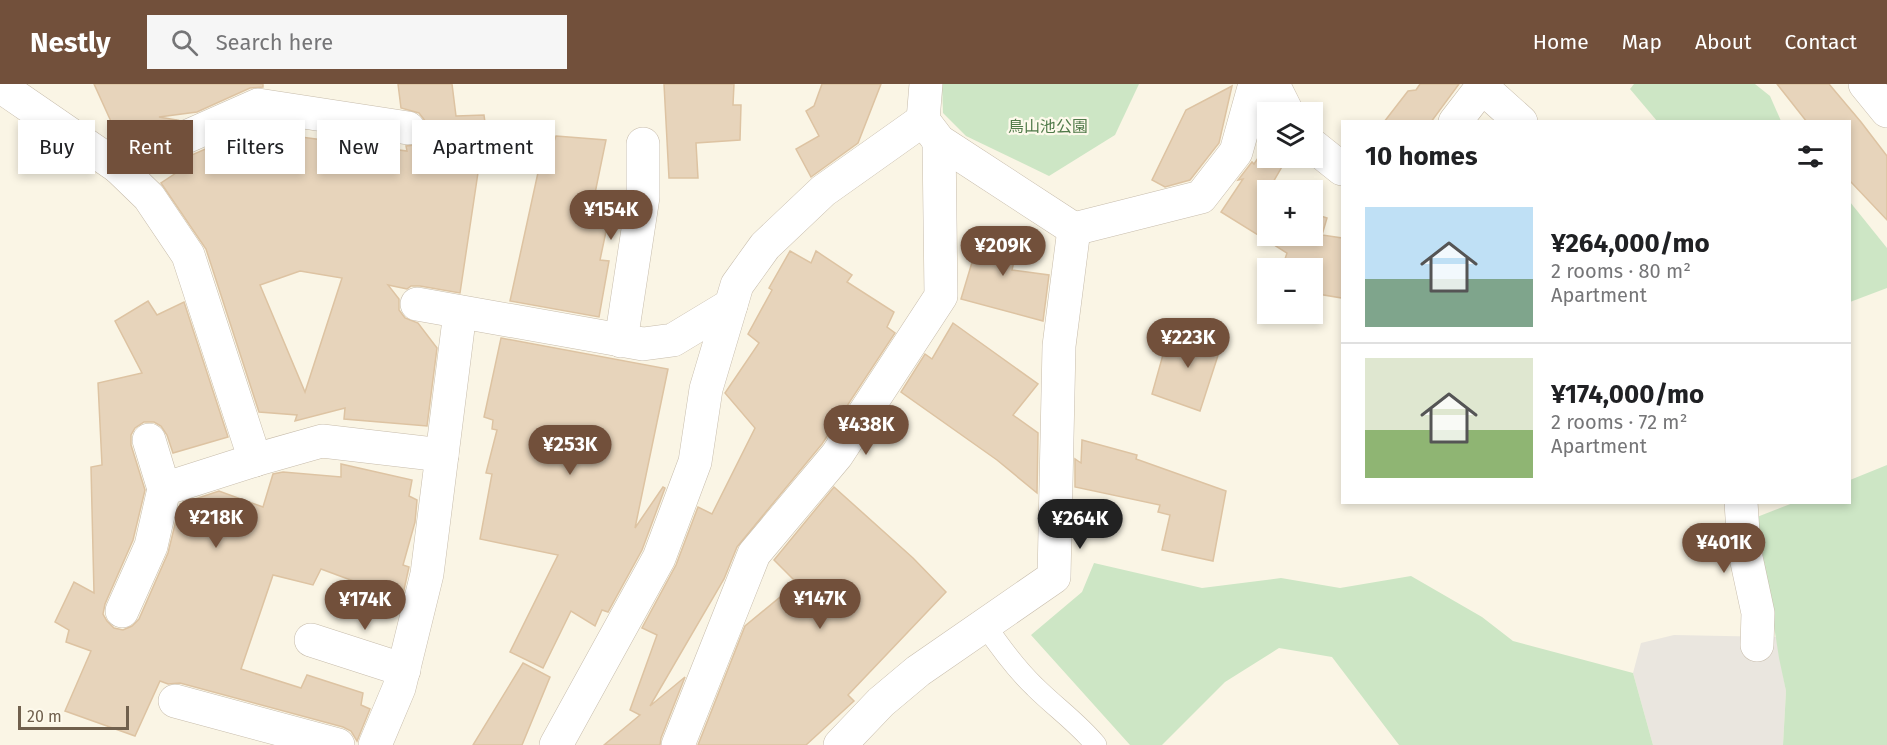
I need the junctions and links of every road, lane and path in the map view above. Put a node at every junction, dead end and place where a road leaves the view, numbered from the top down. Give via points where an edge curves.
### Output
1 (926, 84) edge
2 (1255, 84) edge
3 (1273, 84) edge
4 (1864, 84) edge
5 (0, 86) edge
6 (1282, 102) edge
7 (1887, 111) edge
8 (1457, 120) edge
9 (1519, 120) edge
10 (408, 128) dead end
11 (931, 130) junction
12 (193, 134) edge
13 (644, 144) dead end
14 (1323, 154) edge
15 (107, 159) edge
16 (1341, 168) edge
17 (125, 174) edge
18 (1074, 229) junction
19 (417, 304) dead end
20 (731, 305) junction
21 (460, 312) junction
22 (621, 341) junction
23 (149, 440) dead end
24 (442, 455) junction
25 (255, 460) junction
26 (164, 489) junction
27 (1741, 504) edge
28 (122, 611) dead end
29 (985, 625) junction
30 (311, 640) dead end
31 (1757, 645) dead end
32 (404, 670) junction
33 (175, 701) dead end
34 (338, 745) edge
35 (375, 745) edge
36 (556, 745) edge
37 (678, 745) edge
38 (840, 745) edge
39 (1096, 745) edge

1 - 11 street
2 - 18 street via 1236,152 1201,197
3 - 6 street
4 - 7 street
5 - 15 street
8 - 9 street via 1482,87
10 - 12 street via 258,105
11 - 18 street
11 - 20 street via 823,191 765,246 737,285
11 - 37 street via 941,296 837,455 754,554
13 - 22 street via 643,197
14 - 16 street
17 - 25 street via 149,197 188,255
18 - 29 street via 1059,346 1054,576
19 - 21 street
20 - 22 street via 673,340 642,344
20 - 36 street via 706,389 695,462 659,558
21 - 22 street
21 - 24 street
23 - 26 street
24 - 25 street via 322,441
24 - 32 street via 428,574
25 - 26 street
26 - 28 street via 151,546
27 - 31 street via 1744,548 1758,613
29 - 38 street via 918,671
29 - 39 lane via 1010,661
30 - 32 street
32 - 35 street
33 - 34 street

